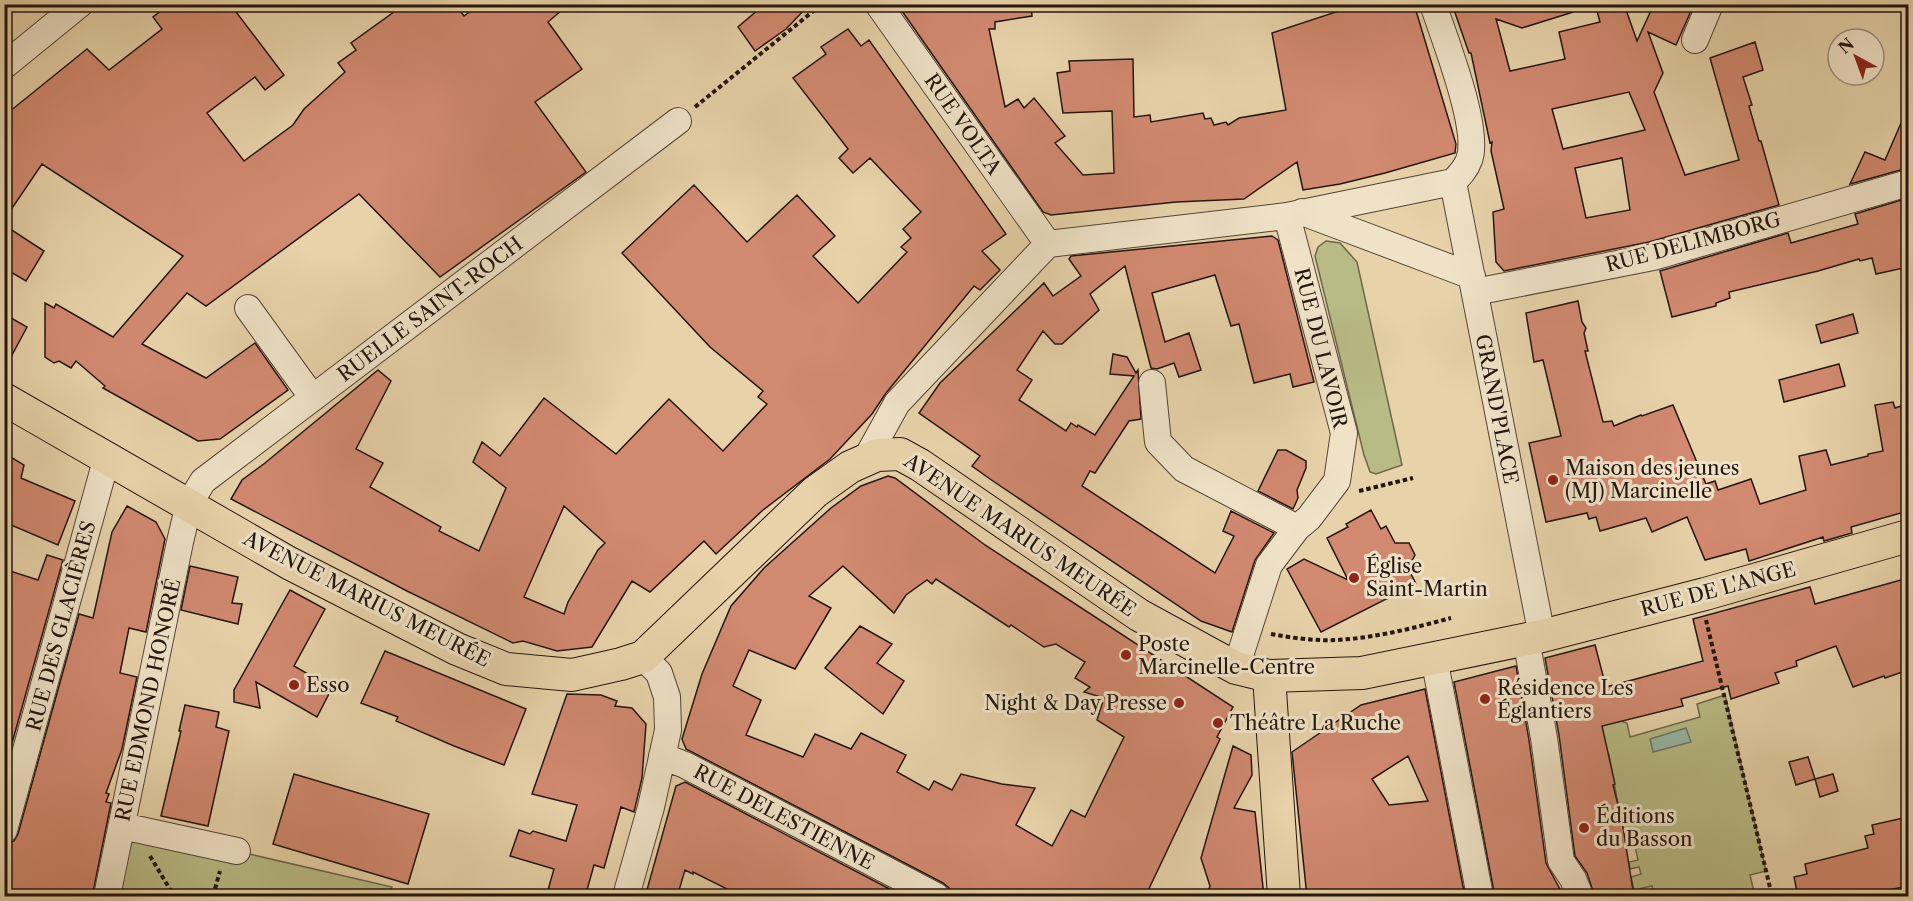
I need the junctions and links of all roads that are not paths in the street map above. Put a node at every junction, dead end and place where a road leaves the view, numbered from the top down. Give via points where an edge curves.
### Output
1 (80, 4) edge
2 (878, 4) edge
3 (1433, 4) edge
4 (1710, 4) edge
5 (1695, 40) dead end
6 (4, 66) edge
7 (678, 121) road end
8 (1453, 182) junction
9 (1908, 183) edge
10 (1294, 214) junction
11 (1048, 244) junction
12 (1473, 284) junction
13 (248, 308) dead end
14 (1152, 382) dead end
15 (313, 398) junction
16 (4, 399) edge
17 (107, 457) junction
18 (865, 461) junction
19 (189, 504) junction
20 (1297, 528) junction
21 (1908, 536) edge
22 (1534, 638) junction
23 (643, 657) junction
24 (1434, 658) junction
25 (1236, 668) junction
26 (1269, 676) junction
27 (662, 756) junction
28 (127, 827) junction
29 (4, 830) edge
30 (237, 851) dead end
31 (107, 897) edge
32 (626, 897) edge
33 (936, 897) edge
34 (1284, 897) edge
35 (1480, 897) edge
36 (1580, 897) edge

1 - 6 street
2 - 11 street, RUE VOLTA
3 - 8 street via 1470,118 1470,160
4 - 5 street
7 - 15 street, RUELLE SAINT-ROCH
8 - 10 street
8 - 12 street, GRAND'PLACE
9 - 12 street, RUE DELIMBORG via 1653,257
10 - 11 street
10 - 12 street
10 - 20 street, RUE DU LAVOIR via 1344,433 1336,481
11 - 18 street via 897,403
12 - 22 street, GRAND'PLACE
13 - 15 street
14 - 20 street via 1158,442 1184,469
15 - 19 street, RUELLE SAINT-ROCH via 203,482
16 - 17 main road, AVENUE MARIUS MEURÉE
17 - 19 main road, AVENUE MARIUS MEURÉE
17 - 29 street, RUE DES GLACIÈRES
18 - 23 main road, AVENUE MARIUS MEURÉE via 815,492
18 - 25 main road, AVENUE MARIUS MEURÉE via 878,455 900,454 920,465 1139,615
19 - 23 main road, AVENUE MARIUS MEURÉE via 289,563 457,649 506,669 572,675
19 - 28 street, RUE EDMOND HONORÉ
20 - 25 street, RUE DU LAVOIR via 1269,564
21 - 22 main road, RUE DE L'ANGE
22 - 24 main road, RUE DE L'ANGE
22 - 36 street via 1561,861
23 - 27 street via 659,673 667,697 668,730
24 - 26 main road, RUE DE L'ANGE via 1362,673
24 - 35 street
25 - 26 main road, AVENUE MARIUS MEURÉE
26 - 34 main road
27 - 32 street
27 - 33 street, RUE DELESTIENNE
28 - 30 street
28 - 31 street, RUE EDMOND HONORÉ

